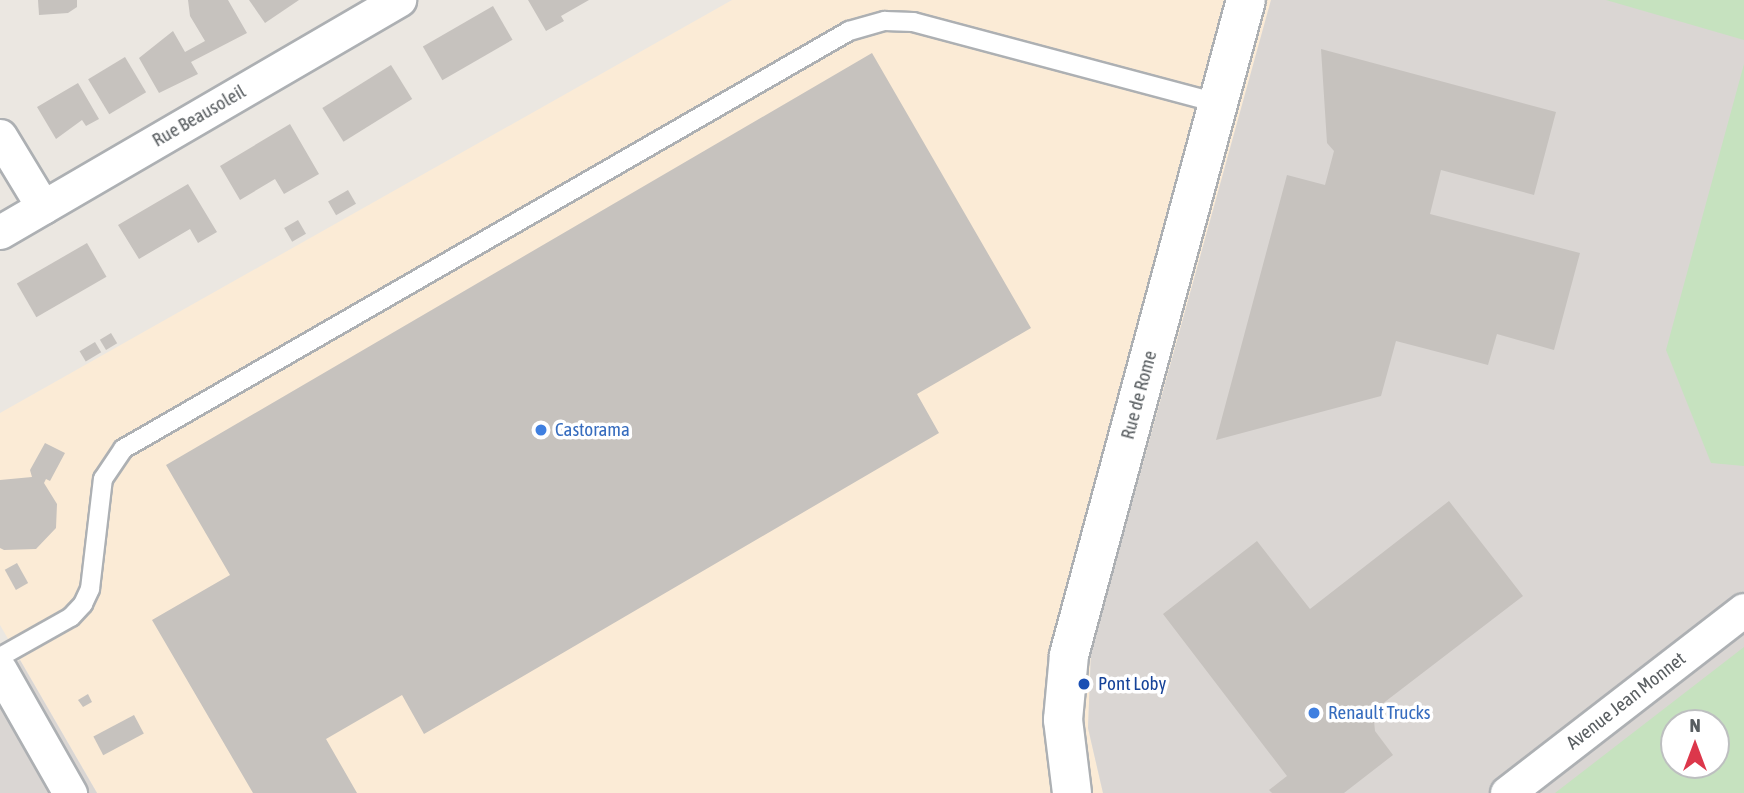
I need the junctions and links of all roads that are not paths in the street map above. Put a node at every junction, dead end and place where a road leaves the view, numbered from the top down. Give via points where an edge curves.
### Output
1 (399, 0) edge
2 (1247, 0) edge
3 (1219, 103) junction
4 (0, 136) edge
5 (43, 207) junction
6 (0, 232) edge
7 (1744, 610) edge
8 (0, 657) edge
9 (0, 670) edge
10 (70, 793) edge
11 (1072, 793) edge
12 (1507, 793) edge

1 - 5 street, Rue Beausoleil
2 - 3 street, Rue de Rome
3 - 8 lane via 913,22 885,21 849,31 123,449 110,462 103,479 88,597 71,617
3 - 11 street, Rue de Rome via 1069,655 1063,720
4 - 5 street
5 - 6 street, Rue Beausoleil
7 - 12 street, Avenue Jean Monnet
9 - 10 street

